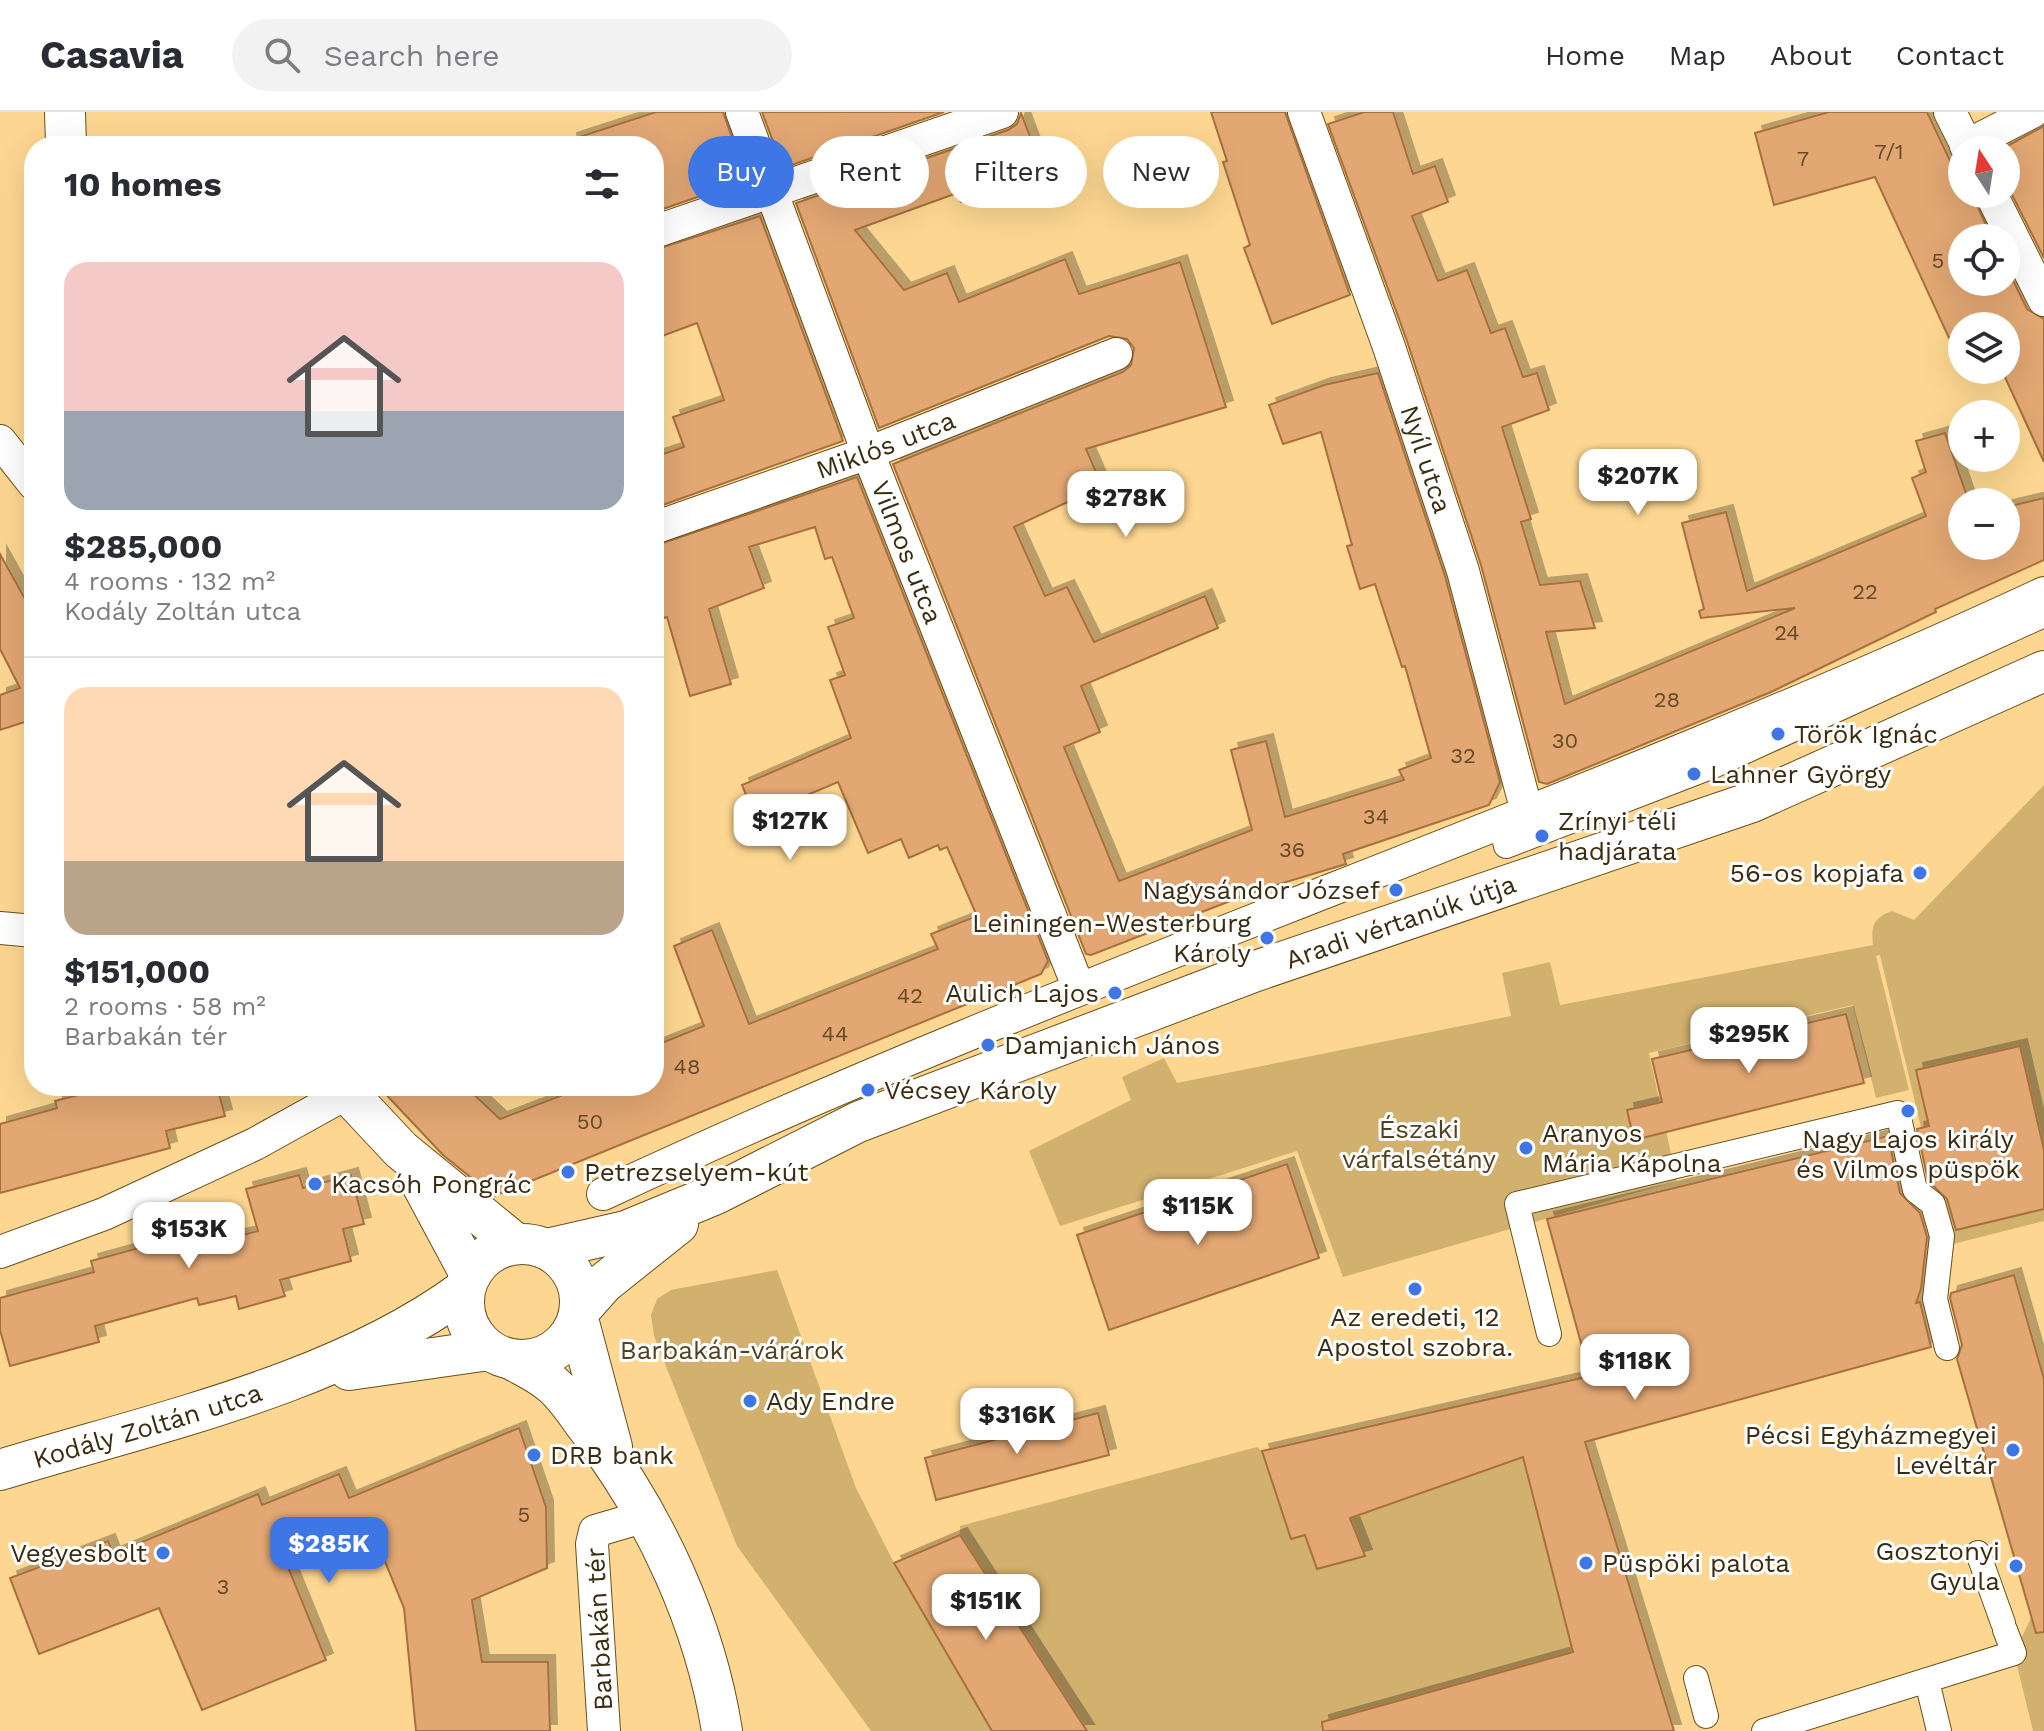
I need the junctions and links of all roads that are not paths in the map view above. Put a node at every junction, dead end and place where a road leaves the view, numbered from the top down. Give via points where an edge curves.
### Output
1 (65, 112) edge
2 (742, 112) edge
3 (1002, 112) edge
4 (1304, 112) edge
5 (1950, 112) edge
6 (2032, 112) edge
7 (66, 136) edge
8 (750, 136) edge
9 (1962, 136) edge
10 (1989, 136) edge
11 (794, 184) edge
12 (724, 208) edge
13 (776, 208) edge
14 (1998, 208) edge
15 (664, 229) edge
16 (2044, 300) edge
17 (1116, 354) dead end
18 (0, 441) edge
19 (868, 453) junction
20 (24, 471) edge
21 (664, 524) edge
22 (2044, 593) edge
23 (2044, 615) edge
24 (2044, 671) edge
25 (1514, 817) junction
26 (0, 928) edge
27 (24, 930) edge
28 (1079, 989) junction
29 (333, 1096) edge
30 (351, 1096) edge
31 (779, 1112) junction
32 (401, 1150) junction
33 (756, 1173) junction
34 (603, 1194) dead end
35 (716, 1194) junction
36 (532, 1246) junction
37 (0, 1252) edge
38 (467, 1282) junction
39 (579, 1314) junction
40 (1549, 1334) dead end
41 (1947, 1348) dead end
42 (500, 1355) junction
43 (293, 1380) junction
44 (617, 1467) junction
45 (0, 1470) edge
46 (646, 1516) junction
47 (1978, 1553) dead end
48 (1696, 1678) dead end
49 (1927, 1681) junction
50 (1822, 1722) edge
51 (1708, 1723) edge
52 (604, 1731) edge
53 (722, 1731) edge
54 (1764, 1731) edge
55 (1939, 1731) edge

1 - 7 street
2 - 8 street, Vilmos utca
3 - 11 street
4 - 25 street, Nyíl utca via 1463,571
5 - 9 street
6 - 10 street
12 - 15 street
13 - 19 street, Vilmos utca
14 - 16 street
17 - 19 street, Miklós utca
18 - 20 street
19 - 21 street, Miklós utca
19 - 28 street, Vilmos utca
22 - 25 street, Aradi vértanúk útja via 1749,723
23 - 25 street via 1713,766 1506,846
24 - 33 street, Aradi vértanúk útja via 1752,802 1253,972 858,1122
25 - 28 street, Aradi vértanúk útja
26 - 27 street
28 - 31 street, Aradi vértanúk útja
29 - 37 street via 255,1144 104,1214
30 - 32 street
31 - 33 street
31 - 34 street, Aradi vértanúk útja
32 - 36 street
32 - 38 street via 450,1231
33 - 35 street, Aradi vértanúk útja
35 - 36 street, Aradi vértanúk útja via 626,1231
35 - 39 street, Aradi vértanúk útja via 616,1273
36 - 38 street via 489,1254
36 - 39 street via 563,1259 574,1274
38 - 42 street via 468,1324
38 - 43 street, Kodály Zoltán utca via 423,1321
39 - 42 street via 570,1335 552,1351 528,1360
39 - 44 street
40 - 41 street via 1517,1204 1898,1113 1915,1190 1933,1204 1942,1236 1935,1299
42 - 43 street, Kodály Zoltán utca
42 - 44 street via 552,1383
43 - 45 street, Kodály Zoltán utca
44 - 46 street
46 - 52 street, Barbakán tér via 595,1531 592,1544
46 - 53 street via 693,1620 716,1691
47 - 49 street via 2014,1653
48 - 51 street
49 - 50 street
49 - 55 street
50 - 54 street

